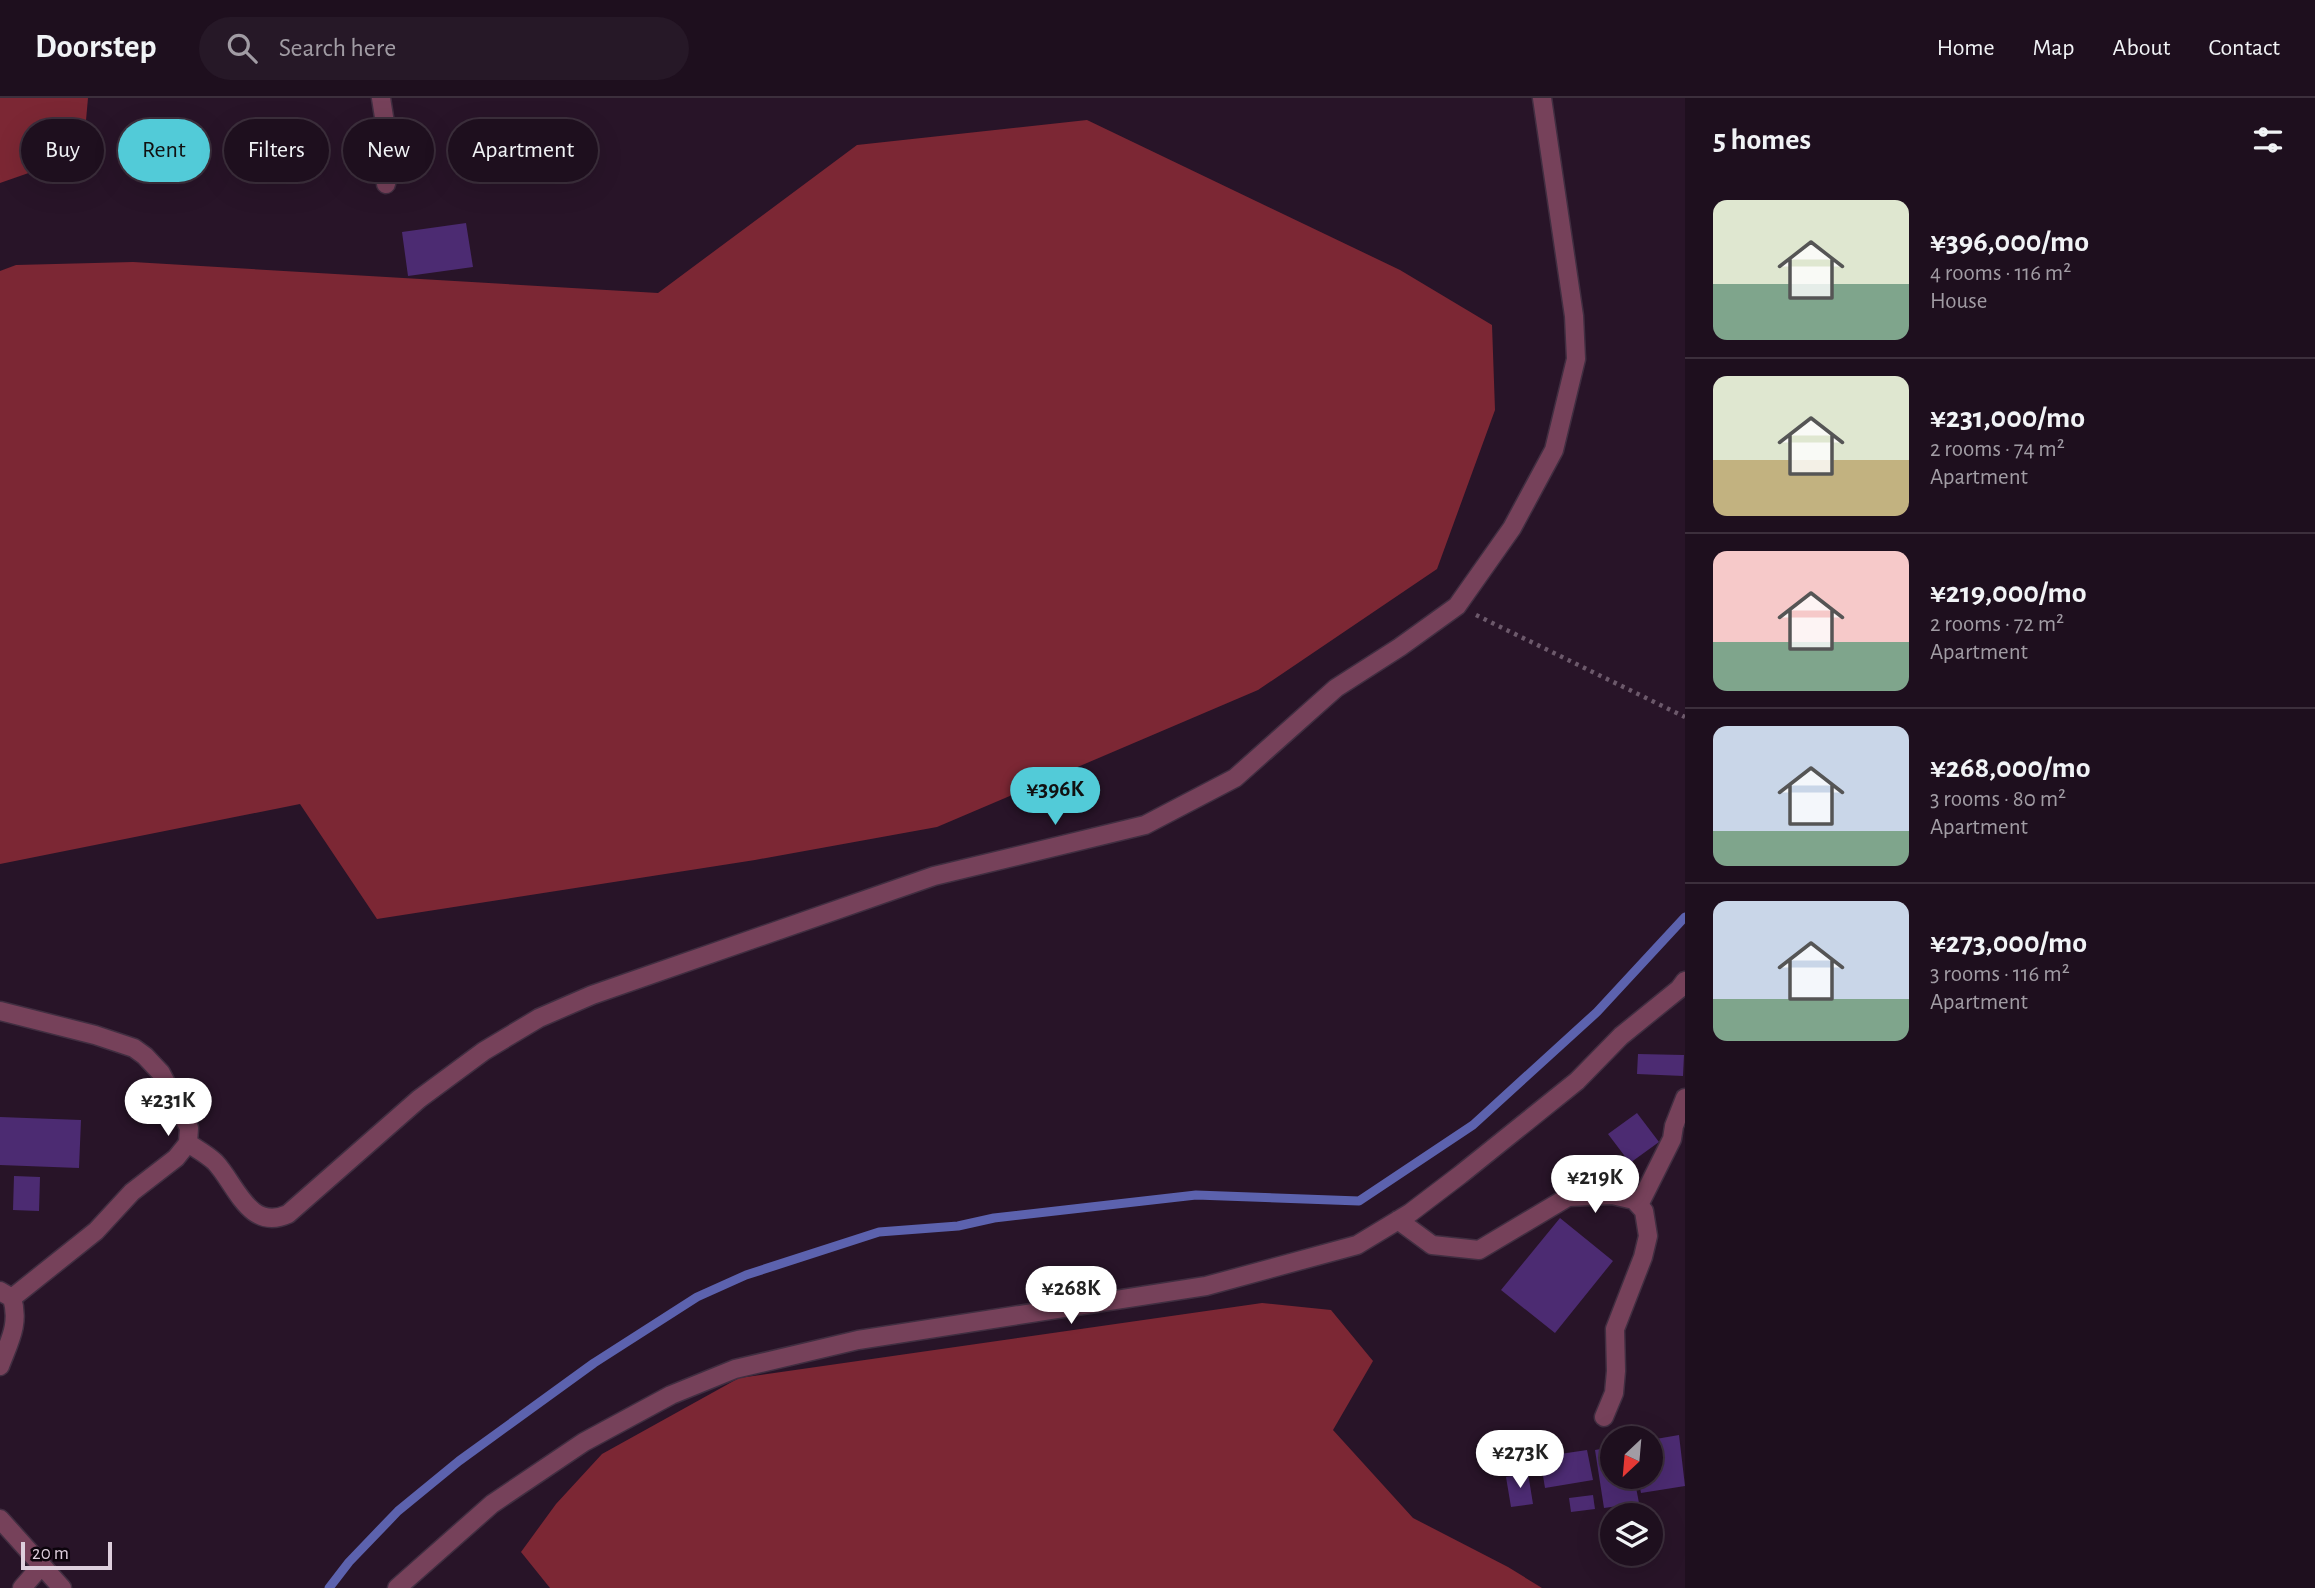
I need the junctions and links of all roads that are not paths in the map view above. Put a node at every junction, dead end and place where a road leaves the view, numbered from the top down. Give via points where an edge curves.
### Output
1 (381, 98) edge
2 (1542, 98) edge
3 (386, 184) dead end
4 (1685, 981) edge
5 (0, 1011) edge
6 (1685, 1098) edge
7 (188, 1143) junction
8 (1639, 1205) junction
9 (1398, 1220) junction
10 (6, 1294) edge
11 (0, 1366) edge
12 (1604, 1417) dead end
13 (0, 1519) edge
14 (41, 1566) junction
15 (22, 1588) edge
16 (62, 1588) edge
17 (397, 1588) edge

1 - 3 street via 390,155
2 - 7 street via 1574,316 1576,359 1554,450 1512,528 1457,606 1336,688 1235,778 1145,825 934,876 592,995 540,1018 484,1051 419,1099 288,1214 276,1219 258,1215 214,1161
4 - 9 street via 1577,1081
5 - 7 street via 134,1048 161,1073 189,1128
6 - 8 street via 1672,1139
7 - 10 street via 96,1231
8 - 9 street via 1612,1195 1568,1197 1479,1250 1432,1245
8 - 12 street via 1647,1236 1615,1329 1614,1393
9 - 17 street via 1357,1245 1206,1286 858,1340 735,1369 671,1395 584,1442 492,1504
10 - 11 street via 16,1320
13 - 14 street
14 - 15 street
14 - 16 street

